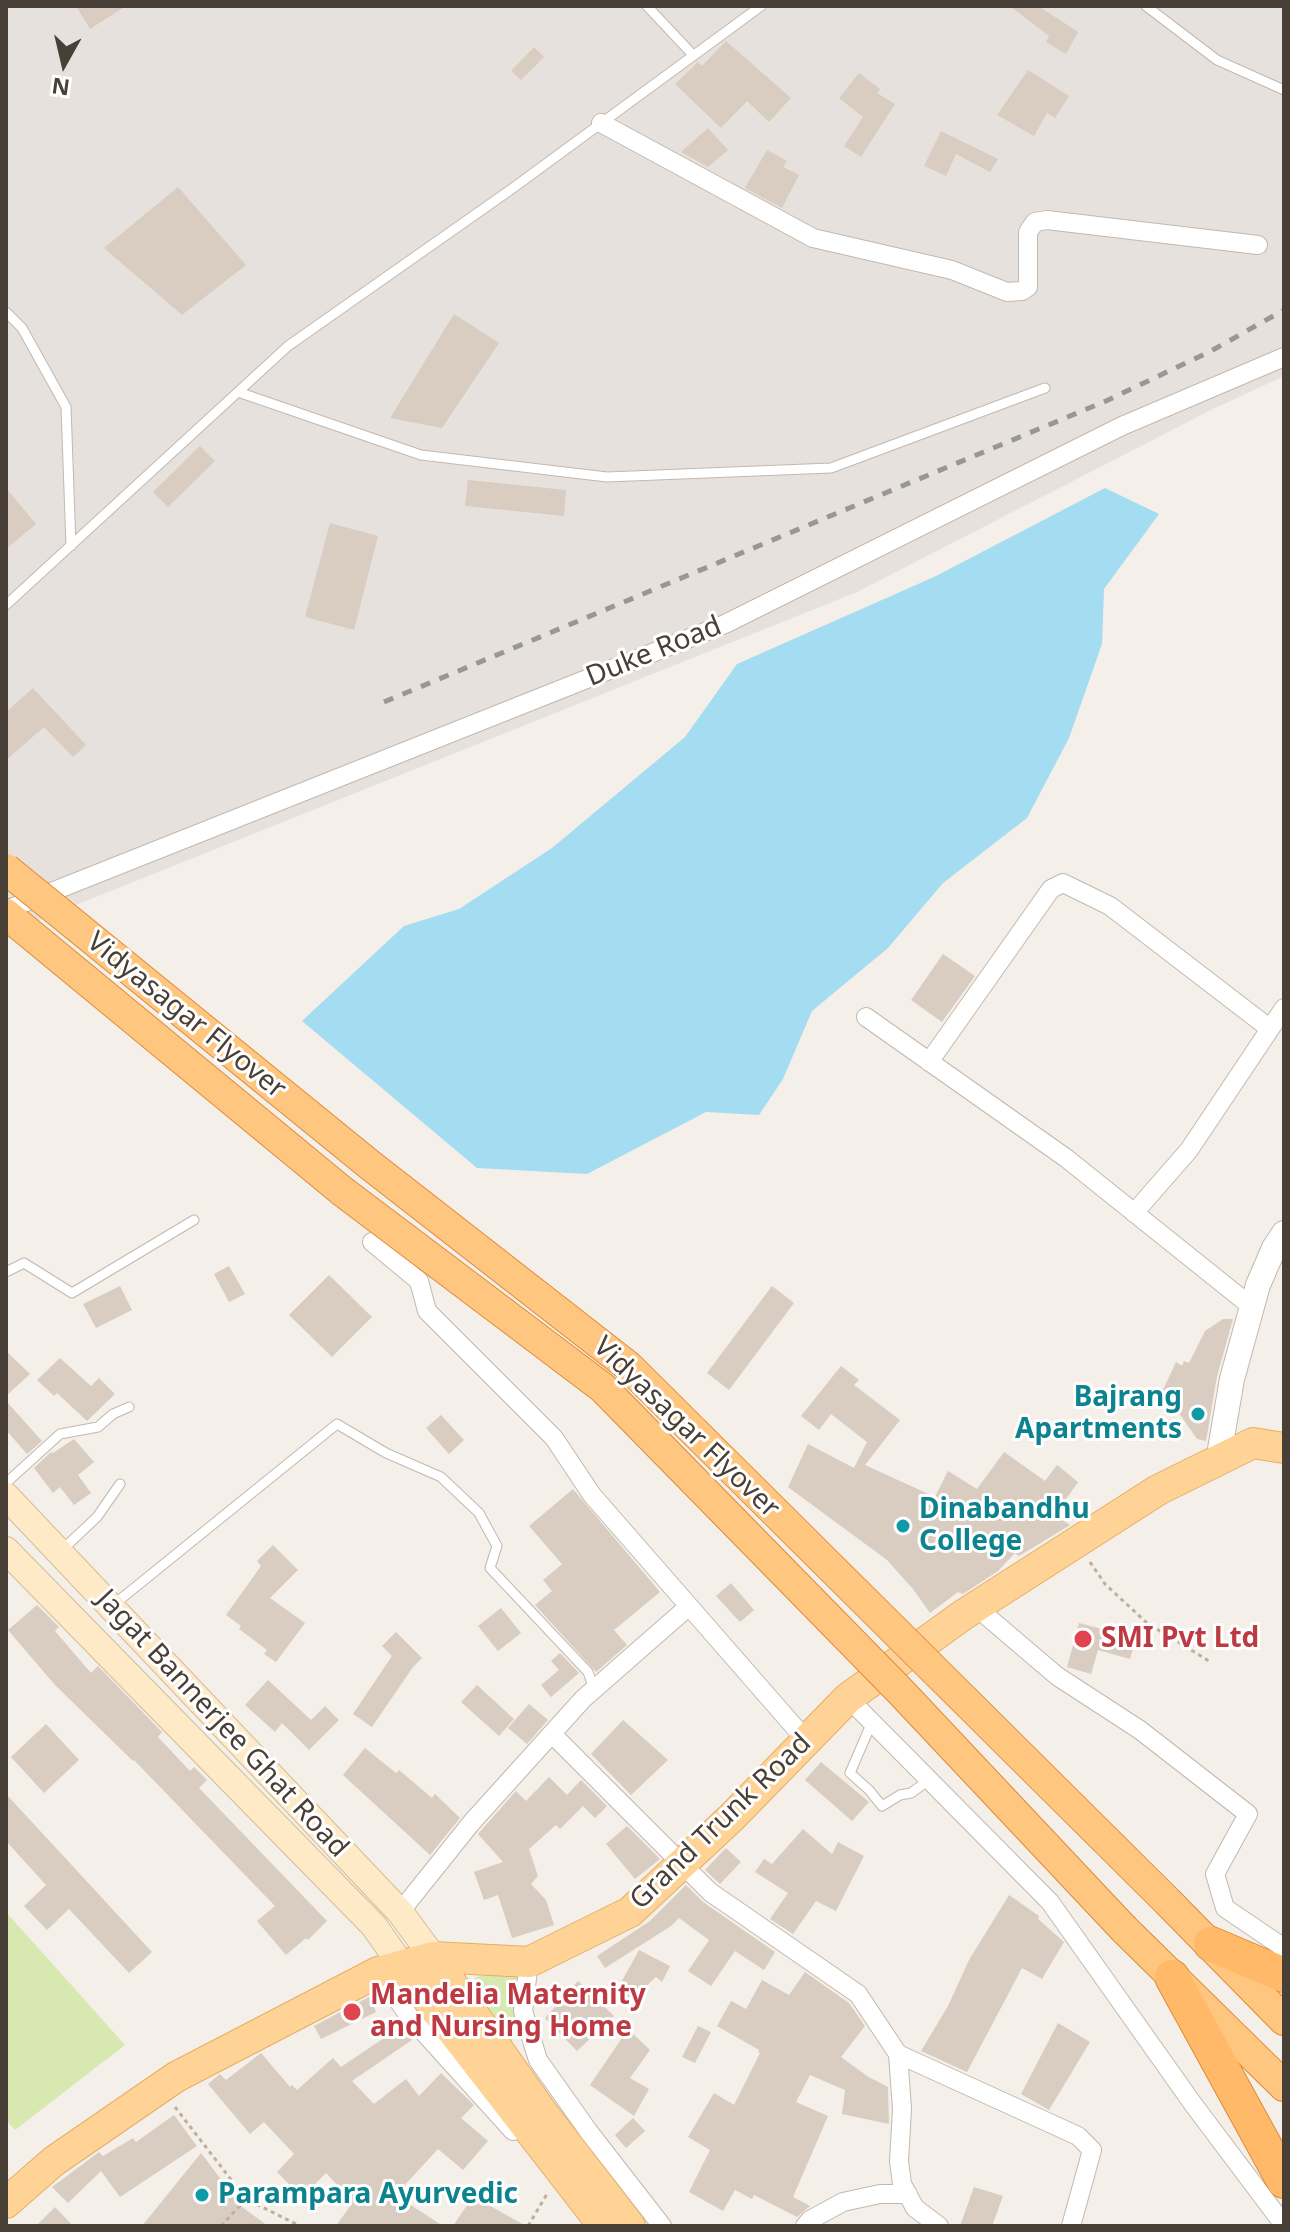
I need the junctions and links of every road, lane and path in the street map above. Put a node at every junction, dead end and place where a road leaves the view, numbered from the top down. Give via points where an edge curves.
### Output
1 (647, 6) edge
2 (761, 6) edge
3 (1146, 6) edge
4 (693, 55) junction
5 (1284, 90) edge
6 (601, 123) junction
7 (1258, 245) dead end
8 (6, 312) edge
9 (1284, 357) edge
10 (1045, 388) dead end
11 (238, 392) junction
12 (71, 546) junction
13 (6, 605) edge
14 (6, 869) edge
15 (6, 912) edge
16 (1284, 1008) edge
17 (866, 1017) dead end
18 (1269, 1028) junction
19 (929, 1062) junction
20 (1134, 1213) junction
21 (194, 1220) dead end
22 (1284, 1233) edge
23 (372, 1242) dead end
24 (6, 1272) edge
25 (1252, 1307) junction
26 (129, 1407) dead end
27 (1284, 1448) edge
28 (1218, 1461) junction
29 (6, 1483) edge
30 (120, 1484) dead end
31 (6, 1496) edge
32 (1077, 1542) junction
33 (6, 1550) edge
34 (59, 1552) junction
35 (111, 1607) junction
36 (688, 1607) junction
37 (976, 1607) junction
38 (1209, 1661) dead end
39 (594, 1689) junction
40 (848, 1698) junction
41 (872, 1722) junction
42 (552, 1734) junction
43 (805, 1739) junction
44 (929, 1780) junction
45 (681, 1864) junction
46 (400, 1912) junction
47 (1211, 1944) junction
48 (1284, 1948) edge
49 (433, 1957) junction
50 (529, 1962) junction
51 (390, 1969) junction
52 (1284, 1975) edge
53 (1172, 1977) junction
54 (1284, 2020) edge
55 (898, 2054) junction
56 (1284, 2086) edge
57 (160, 2087) junction
58 (556, 2181) junction
59 (1284, 2181) edge
60 (908, 2194) junction
61 (246, 2199) junction
62 (6, 2203) edge
63 (1284, 2225) edge
64 (221, 2226) edge
65 (300, 2226) edge
66 (528, 2226) edge
67 (589, 2226) edge
68 (603, 2226) edge
69 (630, 2226) edge
70 (662, 2226) edge
71 (805, 2226) edge
72 (939, 2226) edge
73 (1071, 2226) edge

1 - 4 lane
2 - 4 lane
3 - 5 lane via 1217,60
4 - 6 lane
6 - 7 street via 813,238 952,270 1007,292 1028,287 1028,232 1035,222
6 - 11 lane via 288,346
8 - 12 lane via 22,328 66,407
9 - 15 street, Duke Road via 1122,426 725,624
10 - 11 lane via 831,468 607,477 421,455
11 - 12 lane
12 - 13 lane
14 - 47 highway, Vidyasagar Flyover, bridge via 370,1165 628,1366
15 - 53 highway, Vidyasagar Flyover, bridge via 342,1191 603,1388
16 - 18 street
17 - 19 street
18 - 19 street via 1110,906 1063,883 1051,889
18 - 20 street via 1189,1150
19 - 20 street
20 - 25 street
21 - 24 lane via 72,1293 24,1263
22 - 25 street
23 - 36 street via 419,1281 427,1311 554,1438 592,1495
25 - 28 street via 1232,1379
26 - 29 lane via 98,1427 60,1434
27 - 28 main road, Grand Trunk Road via 1253,1443
28 - 32 main road, Grand Trunk Road via 1158,1490
30 - 34 lane via 97,1517
31 - 34 main road, Jagat Bannerjee Ghat Road
32 - 37 main road, Grand Trunk Road
32 - 38 path via 1105,1584 1147,1623
33 - 51 main road, Jagat Bannerjee Ghat Road via 374,1926
34 - 35 main road, Jagat Bannerjee Ghat Road
35 - 39 lane via 337,1424 441,1477 479,1513 497,1546 490,1568 588,1672
35 - 46 main road, Jagat Bannerjee Ghat Road
36 - 39 street
36 - 43 street
37 - 40 main road, Grand Trunk Road
37 - 48 street via 1057,1676 1140,1730 1248,1814 1215,1874 1225,1908
39 - 42 street
40 - 41 street
40 - 43 main road, Grand Trunk Road
41 - 44 street
41 - 44 lane via 850,1773 882,1806
42 - 45 street
42 - 46 street
43 - 45 main road, Grand Trunk Road
44 - 63 street via 1050,1902
45 - 50 main road, Grand Trunk Road via 630,1912
45 - 55 street via 710,1892 858,1994
46 - 49 main road, Jagat Bannerjee Ghat Road
47 - 52 highway
47 - 54 highway, Vidyasagar Flyover
49 - 50 main road, Grand Trunk Road
49 - 51 main road, Grand Trunk Road
49 - 69 main road
50 - 70 street via 523,2011 538,2060
51 - 57 main road, Grand Trunk Road
51 - 58 street via 409,2016
51 - 68 main road
53 - 56 highway, Vidyasagar Flyover
53 - 59 highway
55 - 60 street via 899,2161
55 - 73 street via 1078,2136 1092,2150
57 - 61 path
57 - 62 main road, Grand Trunk Road via 54,2161
58 - 66 path
58 - 67 street
60 - 71 street via 843,2202
60 - 72 street via 915,2208
61 - 64 path
61 - 65 path

